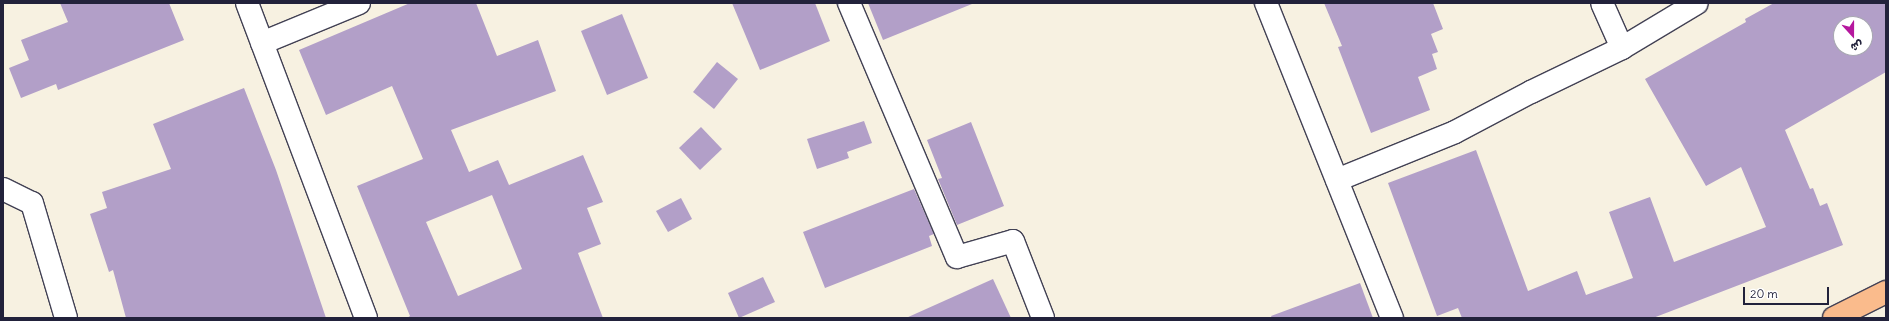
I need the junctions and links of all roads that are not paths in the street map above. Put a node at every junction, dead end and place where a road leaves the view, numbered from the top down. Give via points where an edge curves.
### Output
1 (247, 3) edge
2 (359, 3) edge
3 (849, 3) edge
4 (1266, 3) edge
5 (1602, 3) edge
6 (1697, 3) edge
7 (262, 43) junction
8 (1622, 48) junction
9 (1337, 180) junction
10 (3, 189) edge
11 (1886, 292) edge
12 (66, 318) edge
13 (366, 318) edge
14 (1043, 318) edge
15 (1392, 318) edge
16 (1834, 318) edge

1 - 7 street
2 - 7 street
3 - 14 street via 957,257 1012,241
4 - 9 street
5 - 8 street
6 - 8 street
7 - 13 street
8 - 9 street via 1455,132
9 - 15 street
10 - 12 street via 32,203
11 - 16 main road

